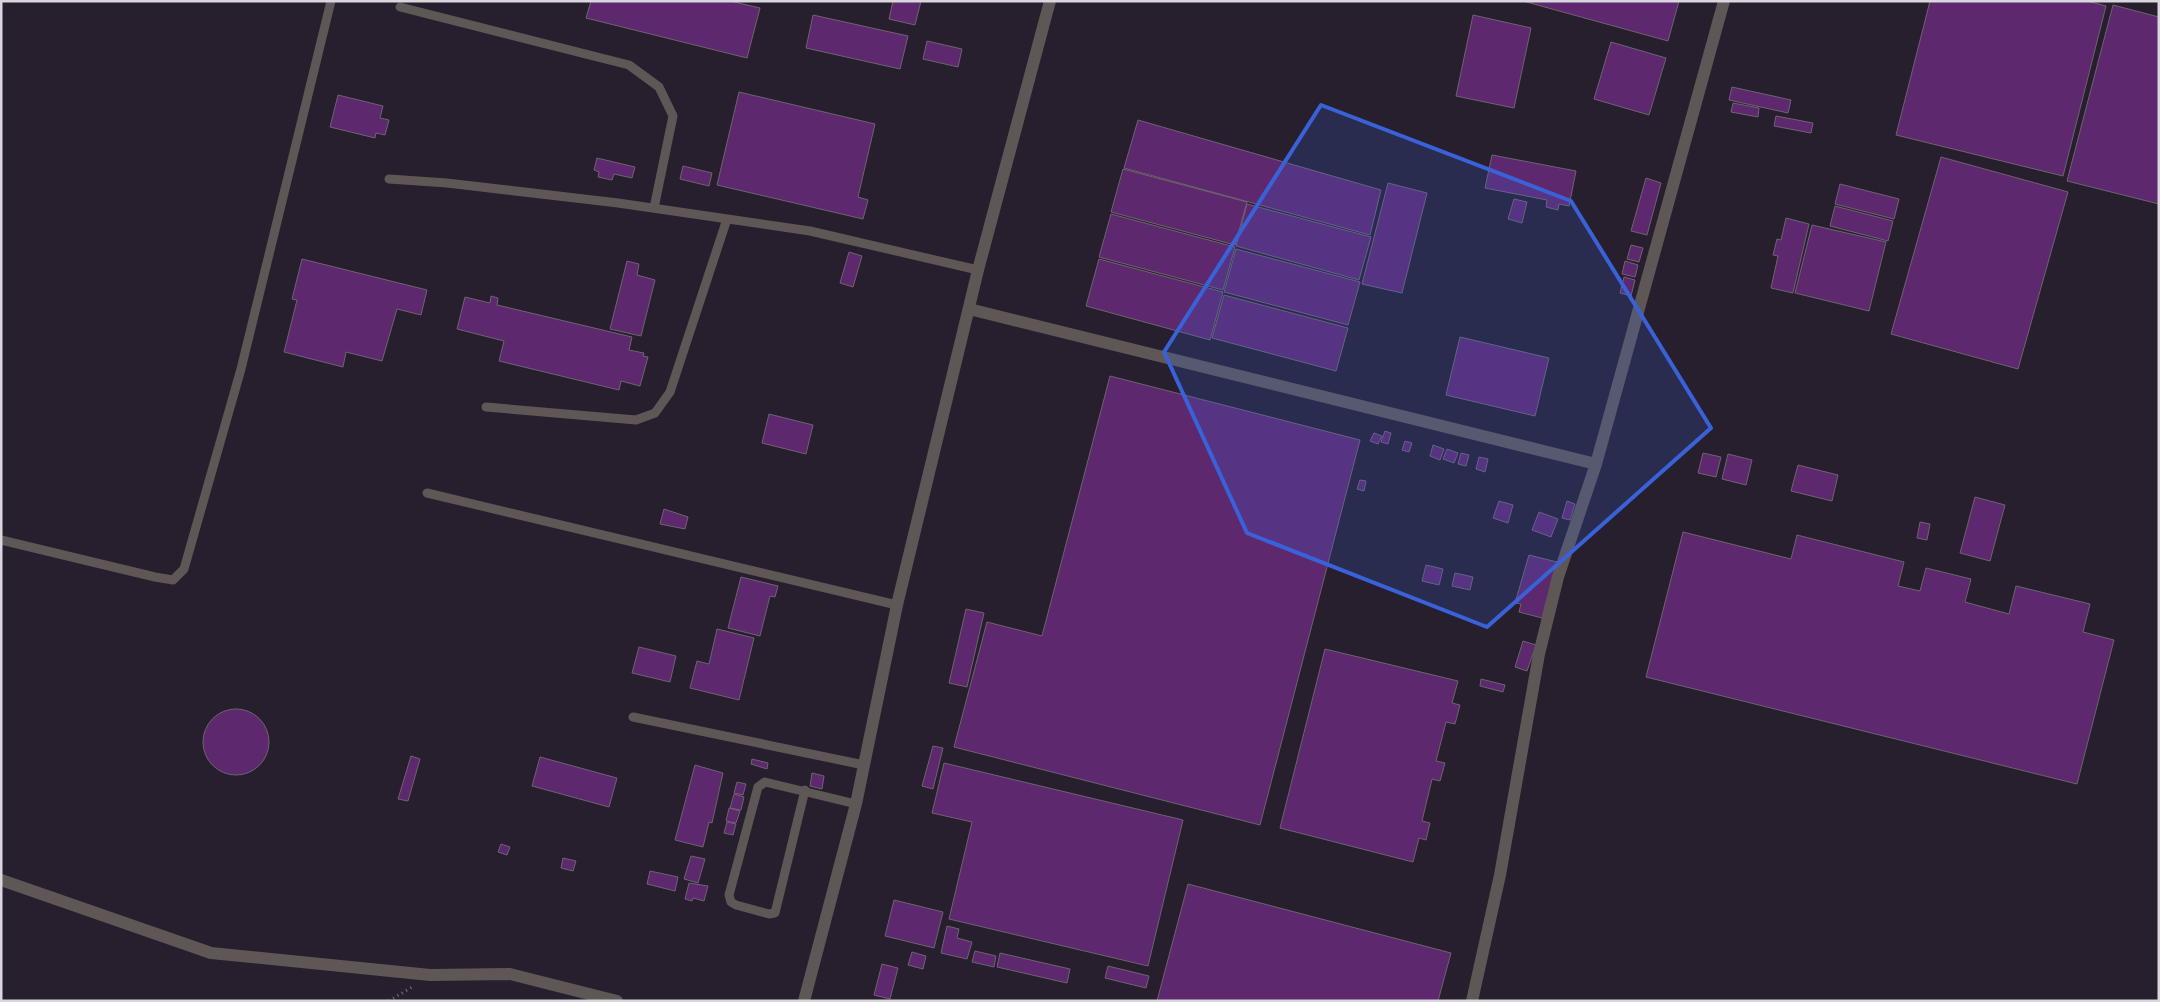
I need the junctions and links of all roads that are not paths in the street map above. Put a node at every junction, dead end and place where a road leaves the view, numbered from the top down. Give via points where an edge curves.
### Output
1 (331, 1) edge
2 (1050, 1) edge
3 (1724, 1) edge
4 (400, 7) dead end
5 (389, 180) dead end
6 (654, 208) junction
7 (727, 219) junction
8 (978, 270) junction
9 (968, 309) junction
10 (486, 407) dead end
11 (1596, 464) junction
12 (426, 493) dead end
13 (1, 540) edge
14 (897, 605) junction
15 (633, 717) dead end
16 (864, 765) junction
17 (805, 790) junction
18 (856, 804) junction
19 (1, 880) edge
20 (617, 1001) edge
21 (804, 1001) edge
22 (1472, 1001) edge

1 - 13 lane via 241,369 184,569 173,580
2 - 8 street
3 - 11 street
4 - 6 lane via 629,66 659,87 673,116
5 - 6 lane via 448,182
6 - 7 lane
7 - 8 lane via 810,232
7 - 10 lane via 670,392 655,413 636,420
8 - 9 street
9 - 11 street
9 - 14 street
11 - 22 street via 1558,578 1539,654 1500,875
12 - 14 lane
14 - 16 street
15 - 16 lane
16 - 18 street
17 - 17 lane via 775,913 731,902 729,895 758,787 765,782
17 - 18 lane
18 - 21 street
19 - 20 street via 212,953 430,975 510,974

